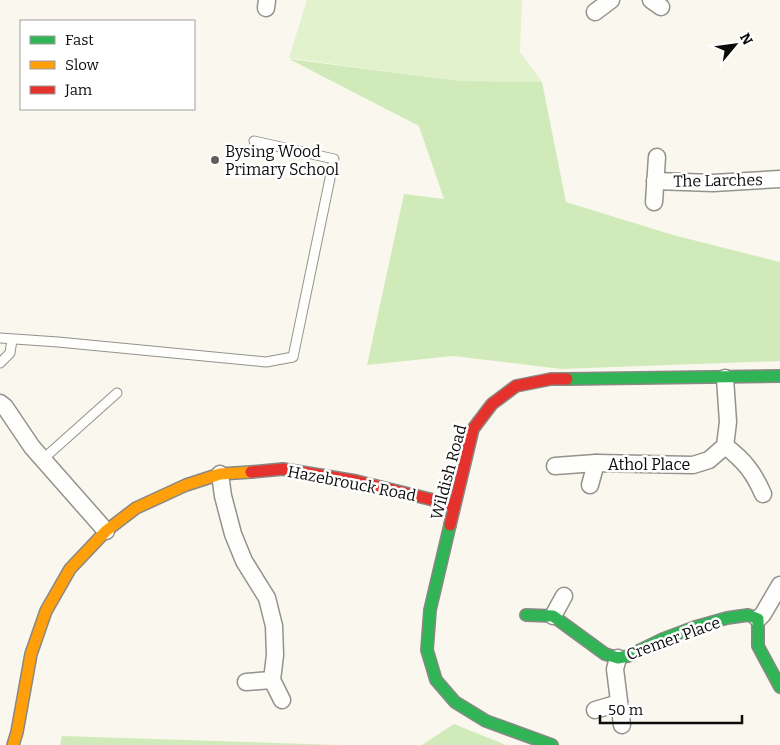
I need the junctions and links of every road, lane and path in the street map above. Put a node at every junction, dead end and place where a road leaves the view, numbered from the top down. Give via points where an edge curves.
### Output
1 (611, 0) edge
2 (595, 12) dead end
3 (254, 141) dead end
4 (657, 157) dead end
5 (780, 179) edge
6 (655, 181) junction
7 (654, 202) dead end
8 (0, 338) edge
9 (12, 340) junction
10 (0, 363) edge
11 (780, 376) edge
12 (725, 378) junction
13 (117, 394) dead end
14 (0, 403) edge
15 (725, 446) junction
16 (42, 460) junction
17 (596, 464) junction
18 (554, 466) dead end
19 (220, 474) junction
20 (590, 485) dead end
21 (764, 494) dead end
22 (454, 505) junction
23 (106, 531) junction
24 (780, 585) edge
25 (564, 596) dead end
26 (526, 615) dead end
27 (553, 616) junction
28 (758, 619) junction
29 (618, 658) junction
30 (272, 680) junction
31 (246, 682) dead end
32 (780, 688) edge
33 (282, 700) dead end
34 (619, 704) junction
35 (595, 710) dead end
36 (622, 725) dead end
37 (13, 745) edge
38 (552, 745) edge

1 - 2 street
3 - 9 lane via 334,159 292,356 266,362
4 - 6 street, The Larches
5 - 6 street, The Larches via 713,183
6 - 7 street, The Larches
8 - 9 lane
9 - 10 lane via 10,353
11 - 12 street, Wildish Road
12 - 15 street via 728,422
12 - 22 street, Wildish Road via 550,379 516,386 492,404 472,429
13 - 16 lane
14 - 16 street
15 - 17 street, Athol Place via 709,460 693,466
15 - 21 street via 738,455
16 - 23 street
17 - 18 street, Athol Place
17 - 20 street, Athol Place
19 - 22 street, Hazebrouck Road via 283,469 356,481
19 - 23 street, Hazebrouck Road via 186,485 136,508
19 - 30 street via 233,534 244,561 267,598 274,626
22 - 38 street, Wildish Road via 430,610 427,650 436,680 455,702 486,721
23 - 37 street, Hazebrouck Road via 70,569 46,611 31,654
24 - 28 street
25 - 27 street
26 - 27 street
27 - 29 street, Cremer Place via 605,654
28 - 29 street, Cremer Place via 748,615 695,627
28 - 32 street via 758,646
29 - 34 street, Cremer Place via 615,669
30 - 31 street
30 - 33 street
34 - 35 street
34 - 36 street, Cremer Place

